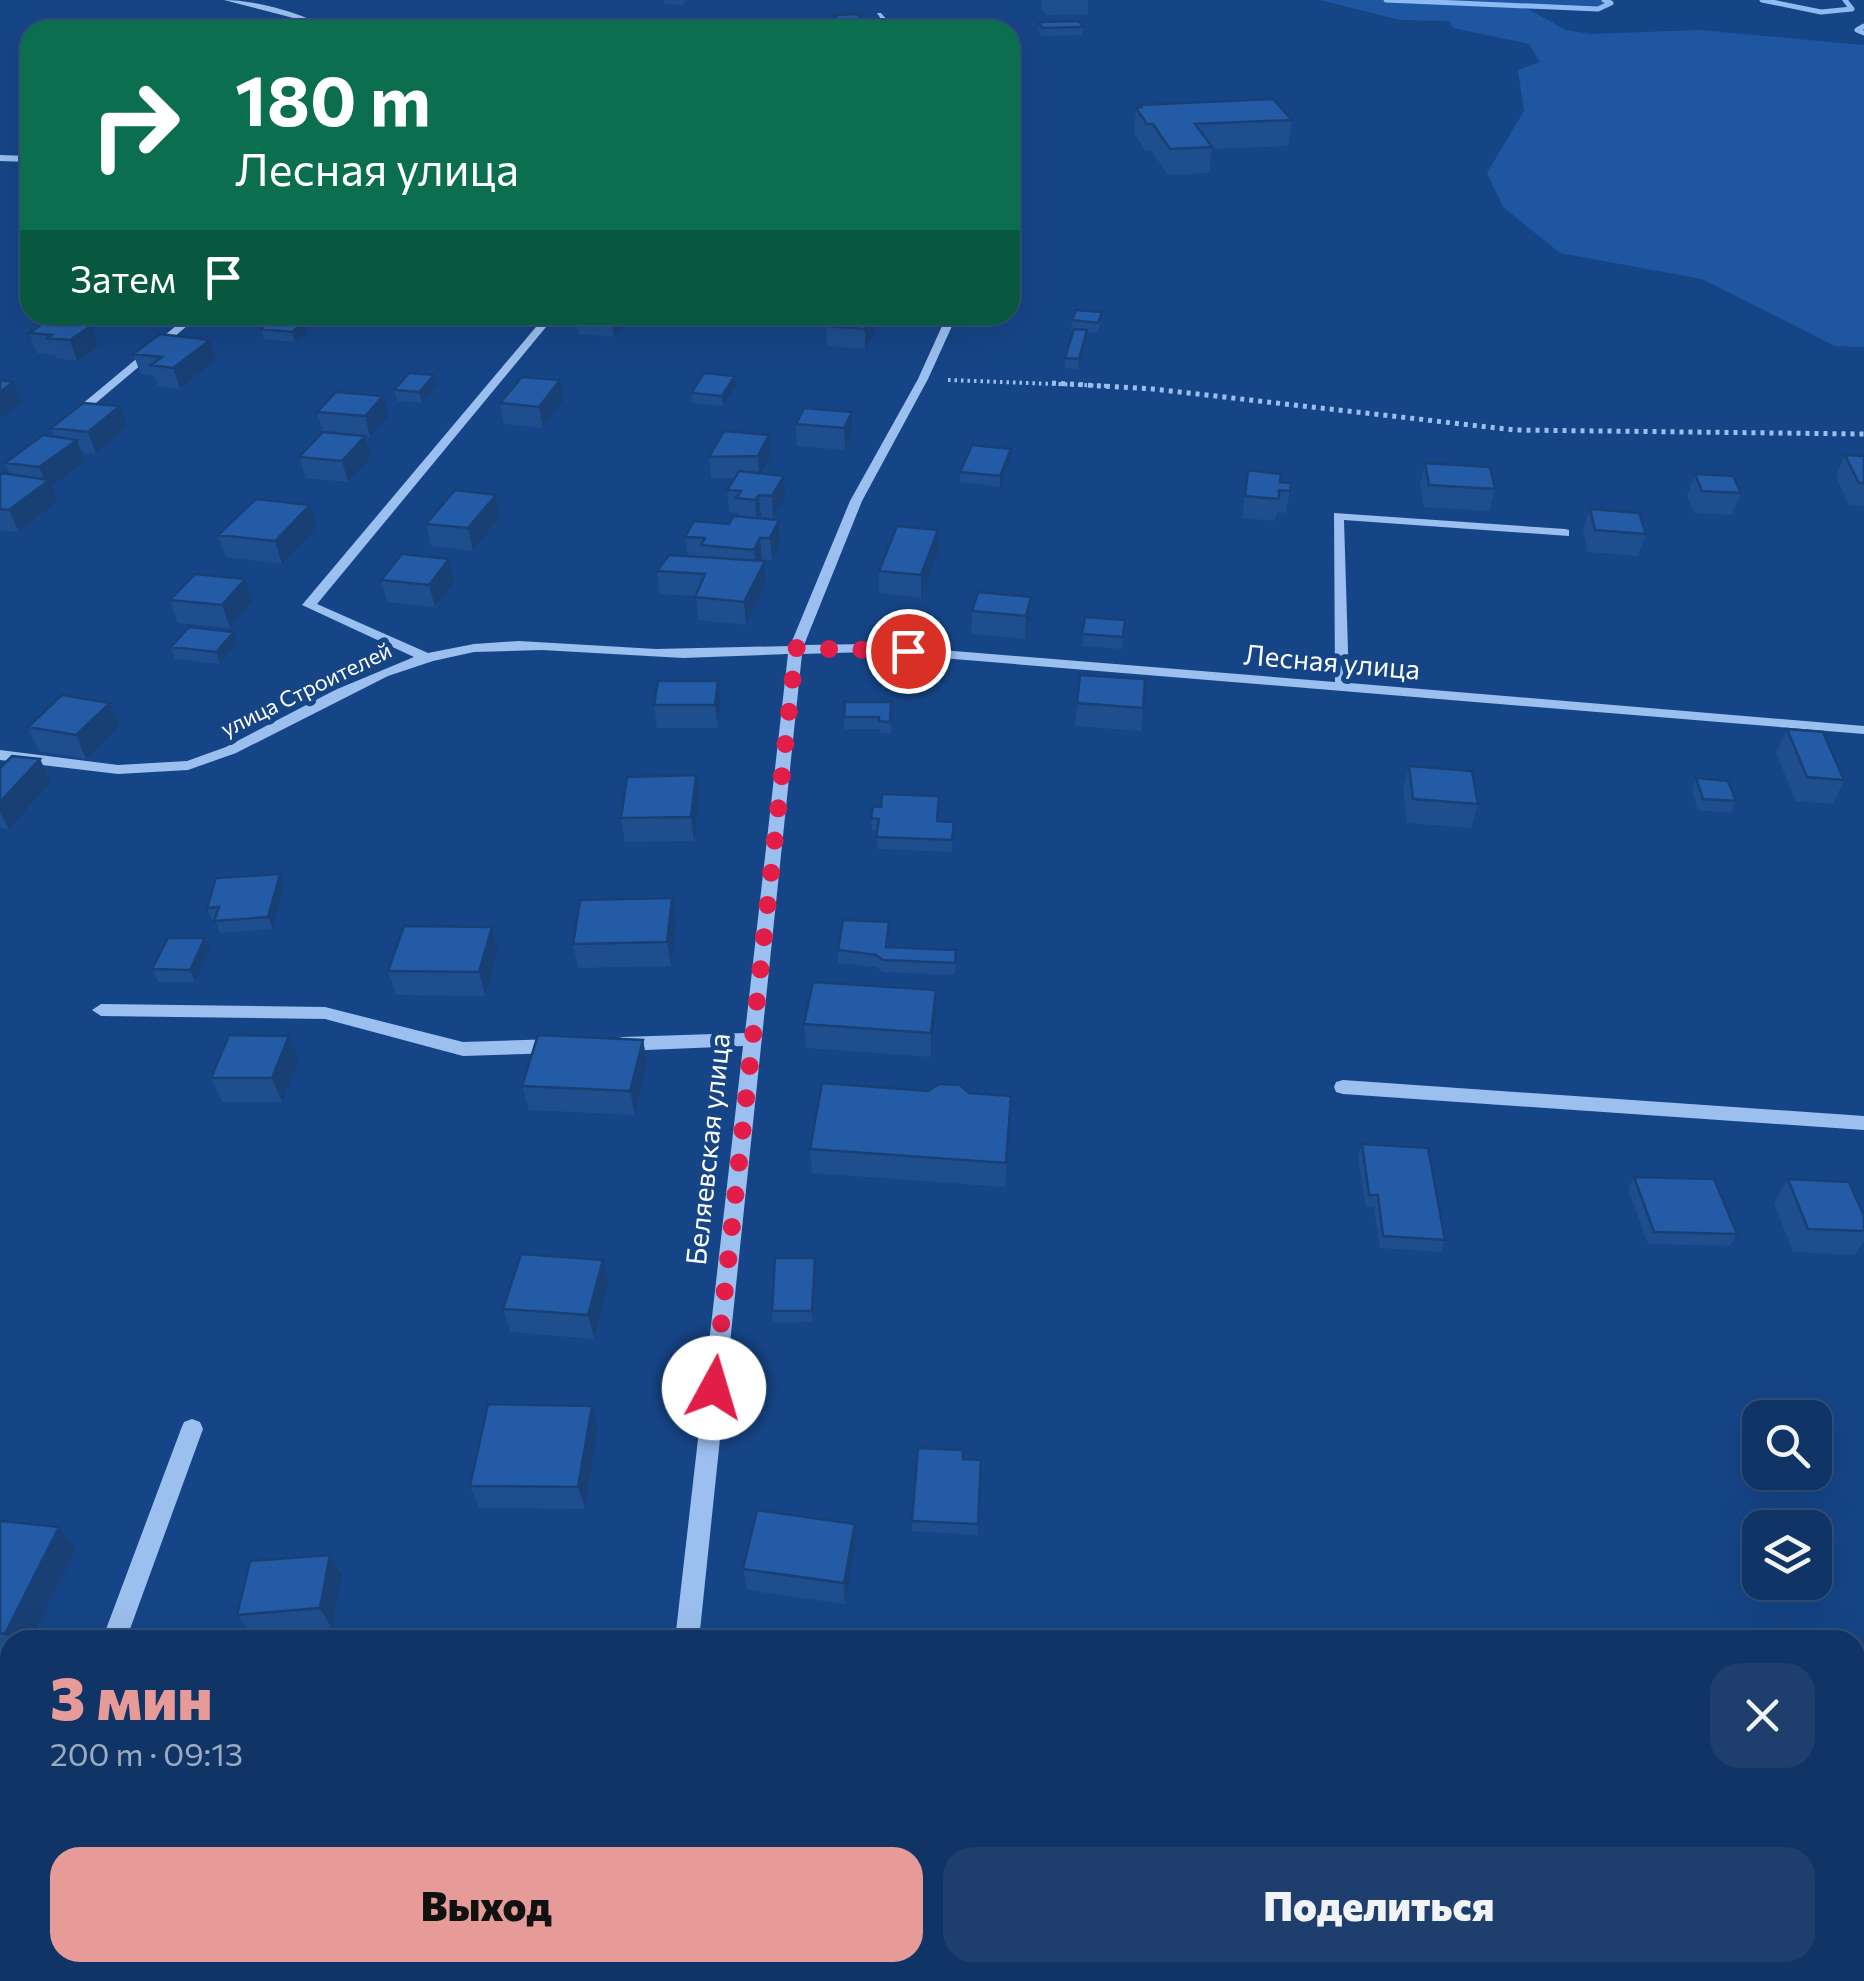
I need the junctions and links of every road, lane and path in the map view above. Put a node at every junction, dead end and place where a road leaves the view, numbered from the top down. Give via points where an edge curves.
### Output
1 (227, 0) edge
2 (878, 14) dead end
3 (306, 20) edge
4 (883, 20) edge
5 (183, 325) edge
6 (543, 325) edge
7 (947, 325) edge
8 (922, 379) junction
9 (60, 428) edge
10 (1864, 434) edge
11 (1564, 533) dead end
12 (794, 657) junction
13 (426, 658) junction
14 (1342, 687) junction
15 (1864, 730) edge
16 (0, 755) edge
17 (101, 1010) dead end
18 (751, 1040) junction
19 (1342, 1086) dead end
20 (1864, 1123) edge
21 (192, 1429) dead end
22 (118, 1630) edge
23 (688, 1630) edge

1 - 3 street
2 - 4 street
5 - 9 street
6 - 13 street, улица Строителей via 308,604
7 - 8 street, Беляевская улица
8 - 10 path via 1149,389 1513,430
8 - 12 street, Беляевская улица via 856,501
11 - 14 street via 1338,516
12 - 13 street, Лесная улица via 515,645
12 - 14 street, Лесная улица via 868,648
12 - 18 street, Беляевская улица
13 - 16 street, улица Строителей via 188,765 102,768
14 - 15 street, Лесная улица
17 - 18 street via 325,1013 463,1050
18 - 23 street, Беляевская улица
19 - 20 street
21 - 22 street

